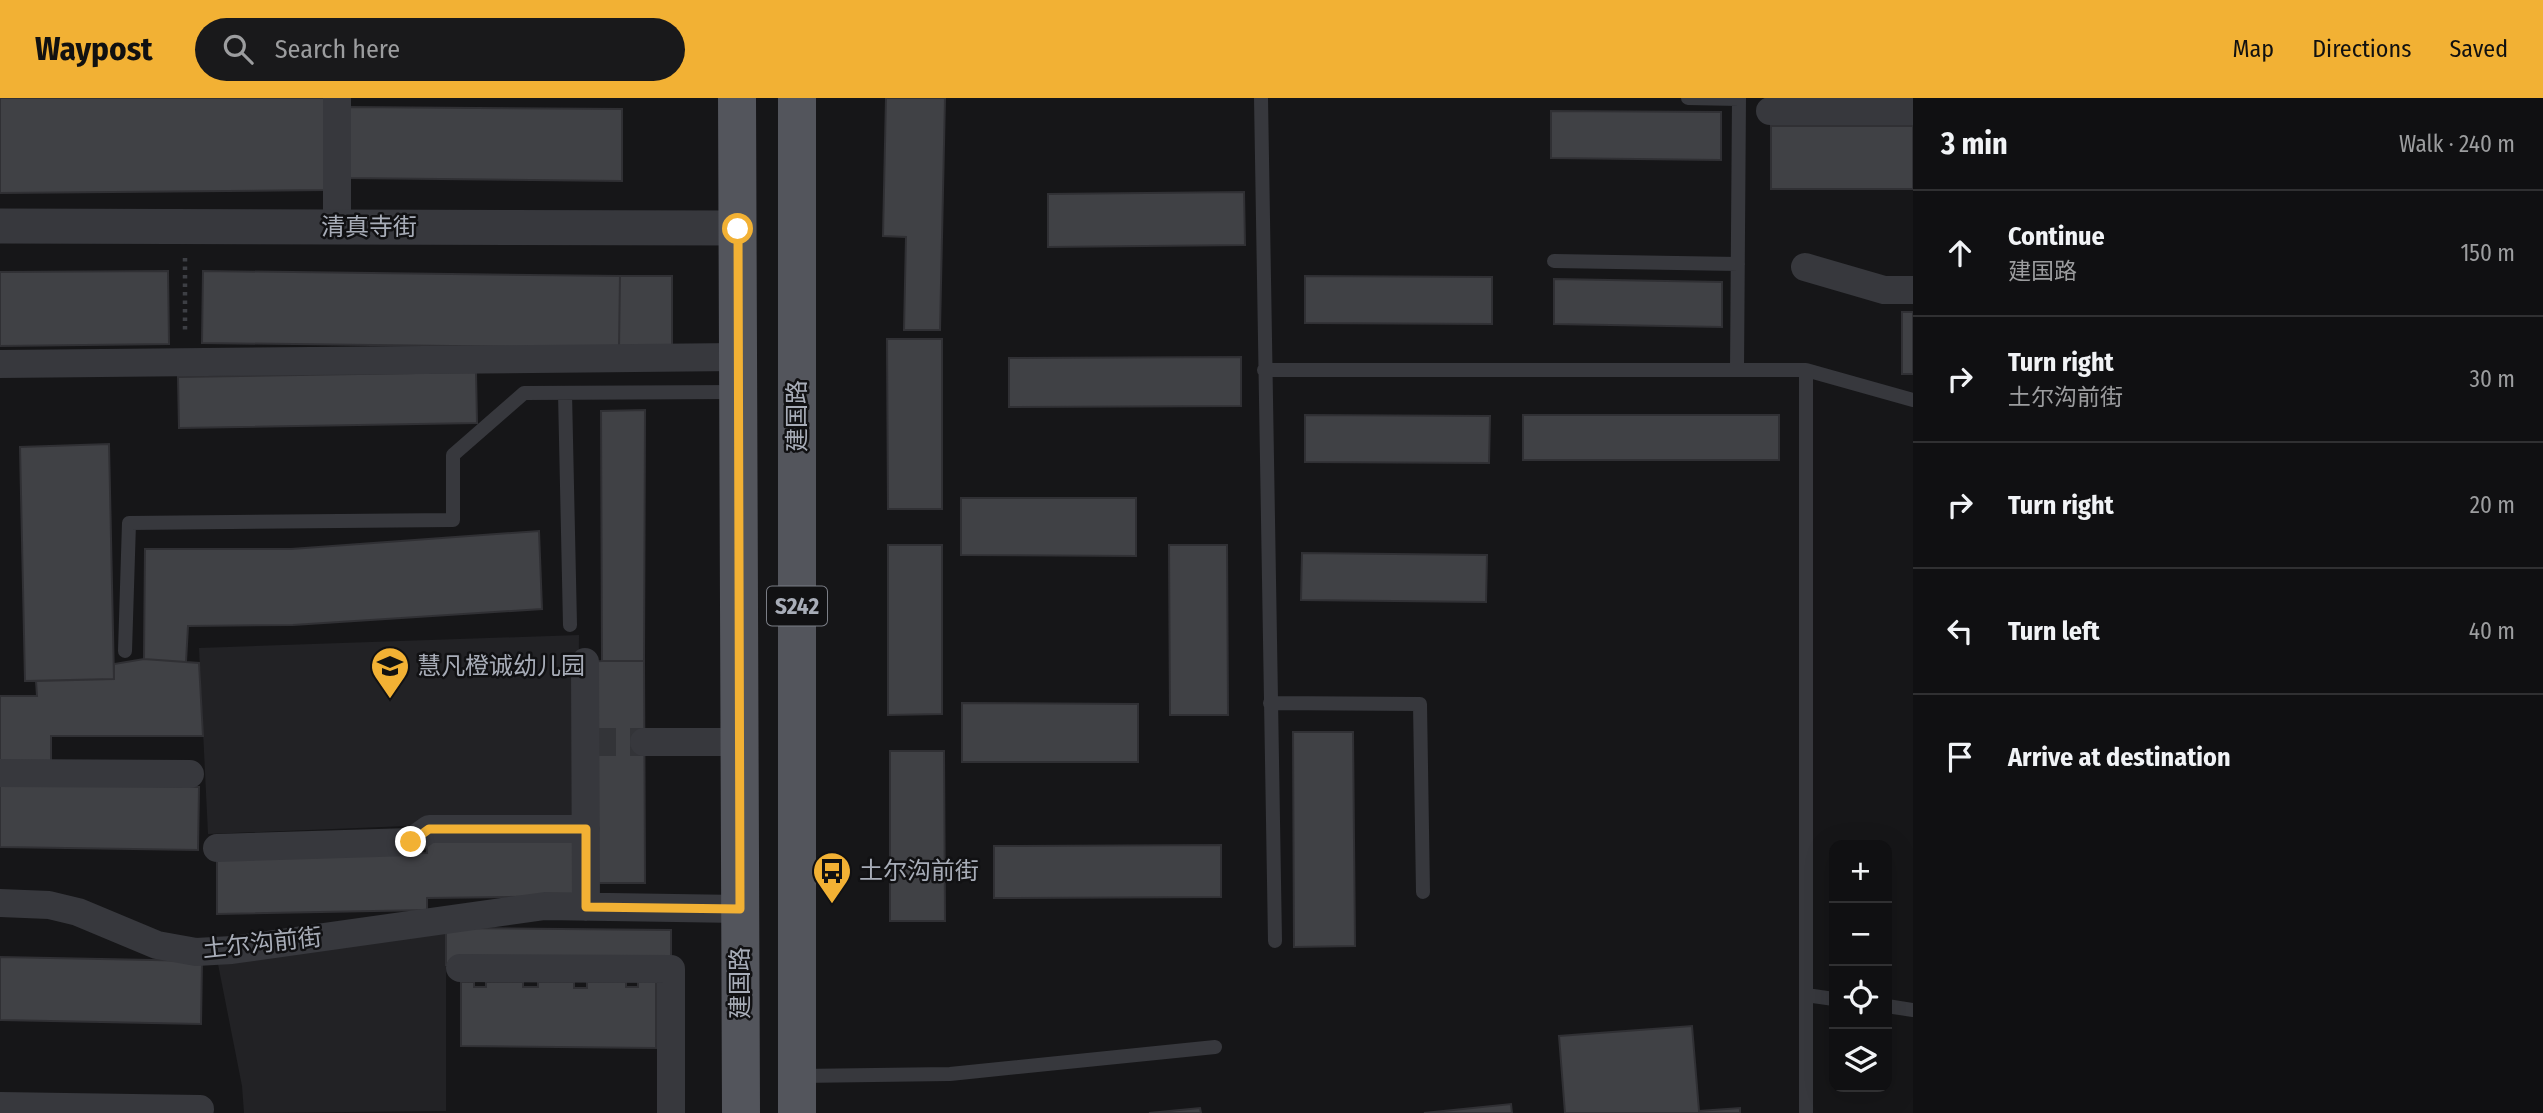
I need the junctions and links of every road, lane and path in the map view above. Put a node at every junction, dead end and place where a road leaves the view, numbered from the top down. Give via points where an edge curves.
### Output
1 (337, 98) edge
2 (737, 98) edge
3 (797, 98) edge
4 (1261, 98) edge
5 (1688, 98) edge
6 (1739, 98) edge
7 (1770, 111) dead end
8 (1913, 111) edge
9 (0, 226) edge
10 (185, 226) junction
11 (337, 227) junction
12 (738, 229) junction
13 (797, 229) junction
14 (1554, 261) dead end
15 (1738, 264) junction
16 (1805, 267) dead end
17 (1913, 290) edge
18 (185, 363) junction
19 (0, 364) edge
20 (1264, 370) junction
21 (1737, 370) junction
22 (1806, 370) junction
23 (738, 375) junction
24 (565, 393) junction
25 (1913, 400) edge
26 (570, 625) dead end
27 (125, 651) dead end
28 (585, 662) dead end
29 (1270, 703) junction
30 (644, 743) tunnel mouth
31 (739, 743) junction
32 (0, 773) edge
33 (190, 774) dead end
34 (586, 829) junction
35 (218, 848) dead end
36 (1423, 892) dead end
37 (0, 902) edge
38 (586, 907) junction
39 (740, 909) junction
40 (1275, 942) dead end
41 (460, 968) dead end
42 (1806, 995) junction
43 (1829, 998) edge
44 (1892, 1007) edge
45 (1913, 1010) edge
46 (1215, 1047) dead end
47 (797, 1076) junction
48 (0, 1106) edge
49 (200, 1108) dead end
50 (671, 1113) edge
51 (741, 1113) edge
52 (797, 1113) edge
53 (1806, 1113) edge

1 - 11 street
2 - 12 main road, 建国路 / S242
3 - 13 main road, 建国路 / S242
4 - 20 lane
5 - 6 lane
6 - 15 lane
7 - 8 street
9 - 10 street, 清真寺街
10 - 11 street, 清真寺街
10 - 18 path
11 - 12 street, 清真寺街
12 - 13 main road
12 - 23 main road, 建国路 / S242
13 - 47 main road, 建国路 / S242
14 - 15 lane
15 - 21 lane
16 - 17 street via 1884,290
18 - 19 street
18 - 23 street
20 - 21 lane
20 - 29 lane
21 - 22 lane
22 - 25 lane
22 - 42 lane
23 - 24 lane
23 - 31 main road, 建国路 / S242
24 - 26 lane
24 - 27 lane via 524,393 453,455 453,520 129,523
28 - 34 street
29 - 36 lane via 1420,704
29 - 40 lane
30 - 31 street
31 - 39 main road, 建国路 / S242
32 - 33 street
34 - 35 street via 429,829 411,842
34 - 38 street
37 - 38 street, 土尔沟前街 via 78,912 157,945 195,952 545,906
38 - 39 street, 土尔沟前街
39 - 51 main road, 建国路 / S242
41 - 50 street via 671,969
42 - 43 lane
42 - 53 lane
44 - 45 lane
46 - 47 lane via 950,1074
47 - 52 main road, 建国路 / S242
48 - 49 street

